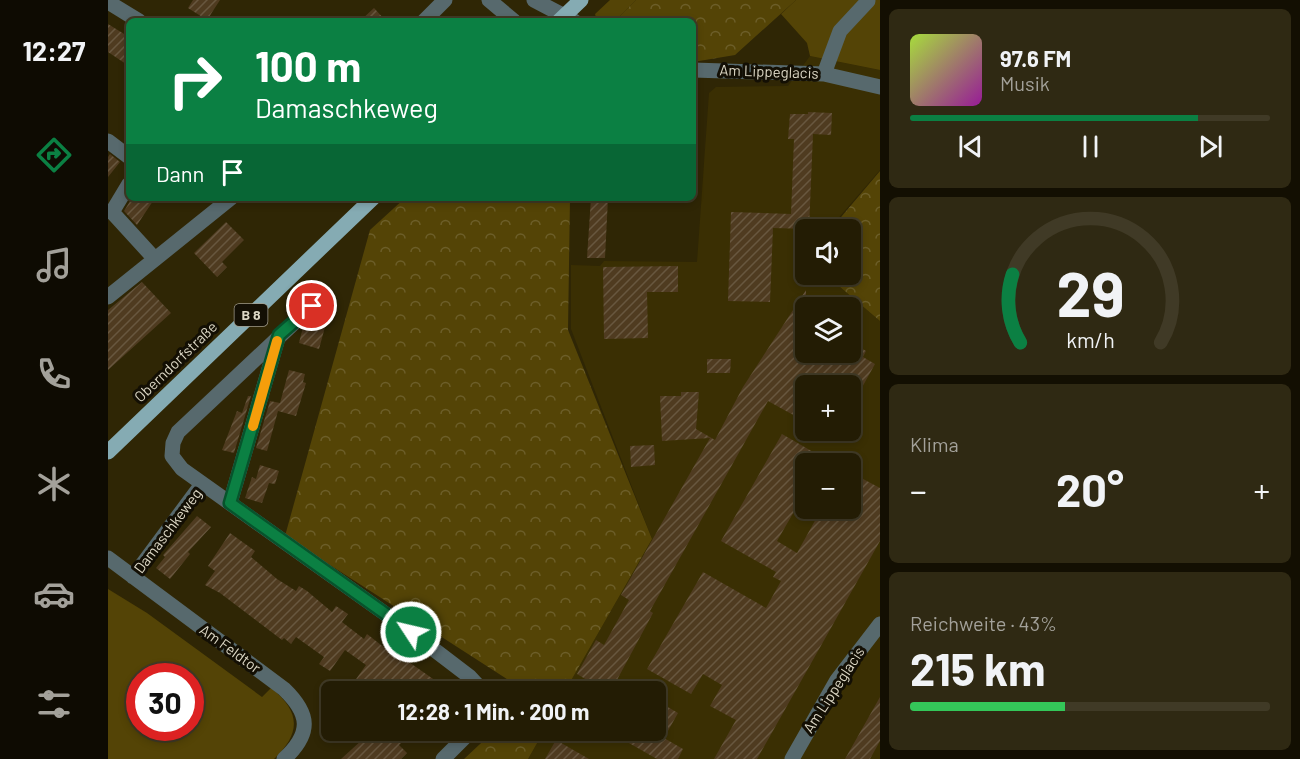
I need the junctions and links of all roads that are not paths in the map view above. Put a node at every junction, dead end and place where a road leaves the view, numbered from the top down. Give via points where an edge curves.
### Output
1 (445, 0) edge
2 (489, 0) edge
3 (534, 0) edge
4 (581, 0) edge
5 (868, 1) edge
6 (108, 2) edge
7 (134, 18) edge
8 (427, 18) edge
9 (510, 18) edge
10 (564, 18) edge
11 (567, 18) edge
12 (696, 70) edge
13 (824, 74) junction
14 (880, 87) edge
15 (108, 141) edge
16 (126, 155) edge
17 (126, 189) edge
18 (227, 201) edge
19 (370, 201) edge
20 (154, 258) junction
21 (108, 297) edge
22 (328, 308) dead end
23 (279, 335) junction
24 (108, 452) edge
25 (202, 484) junction
26 (230, 503) junction
27 (108, 558) edge
28 (133, 578) junction
29 (880, 624) edge
30 (474, 681) edge
31 (461, 741) edge
32 (284, 759) edge
33 (443, 759) edge
34 (792, 759) edge

1 - 8 street
2 - 9 street
3 - 10 street
4 - 11 main road
5 - 13 street via 839,27
6 - 7 street
12 - 13 street, Am Lippeglacis
13 - 14 street, Am Lippeglacis
15 - 16 street
17 - 20 street via 112,212
18 - 20 street
19 - 24 main road, Oberndorfstraße / B 8
20 - 21 street
22 - 23 street, Damaschkeweg via 312,306
23 - 25 street, Damaschkeweg via 176,438 172,456
23 - 26 street
25 - 26 street, Damaschkeweg
25 - 28 street, Damaschkeweg
26 - 30 street, Damaschkeweg
27 - 28 street, Am Feldtor
28 - 32 street, Am Feldtor via 300,704 303,732
29 - 34 street, Am Lippeglacis via 837,680
31 - 33 street

